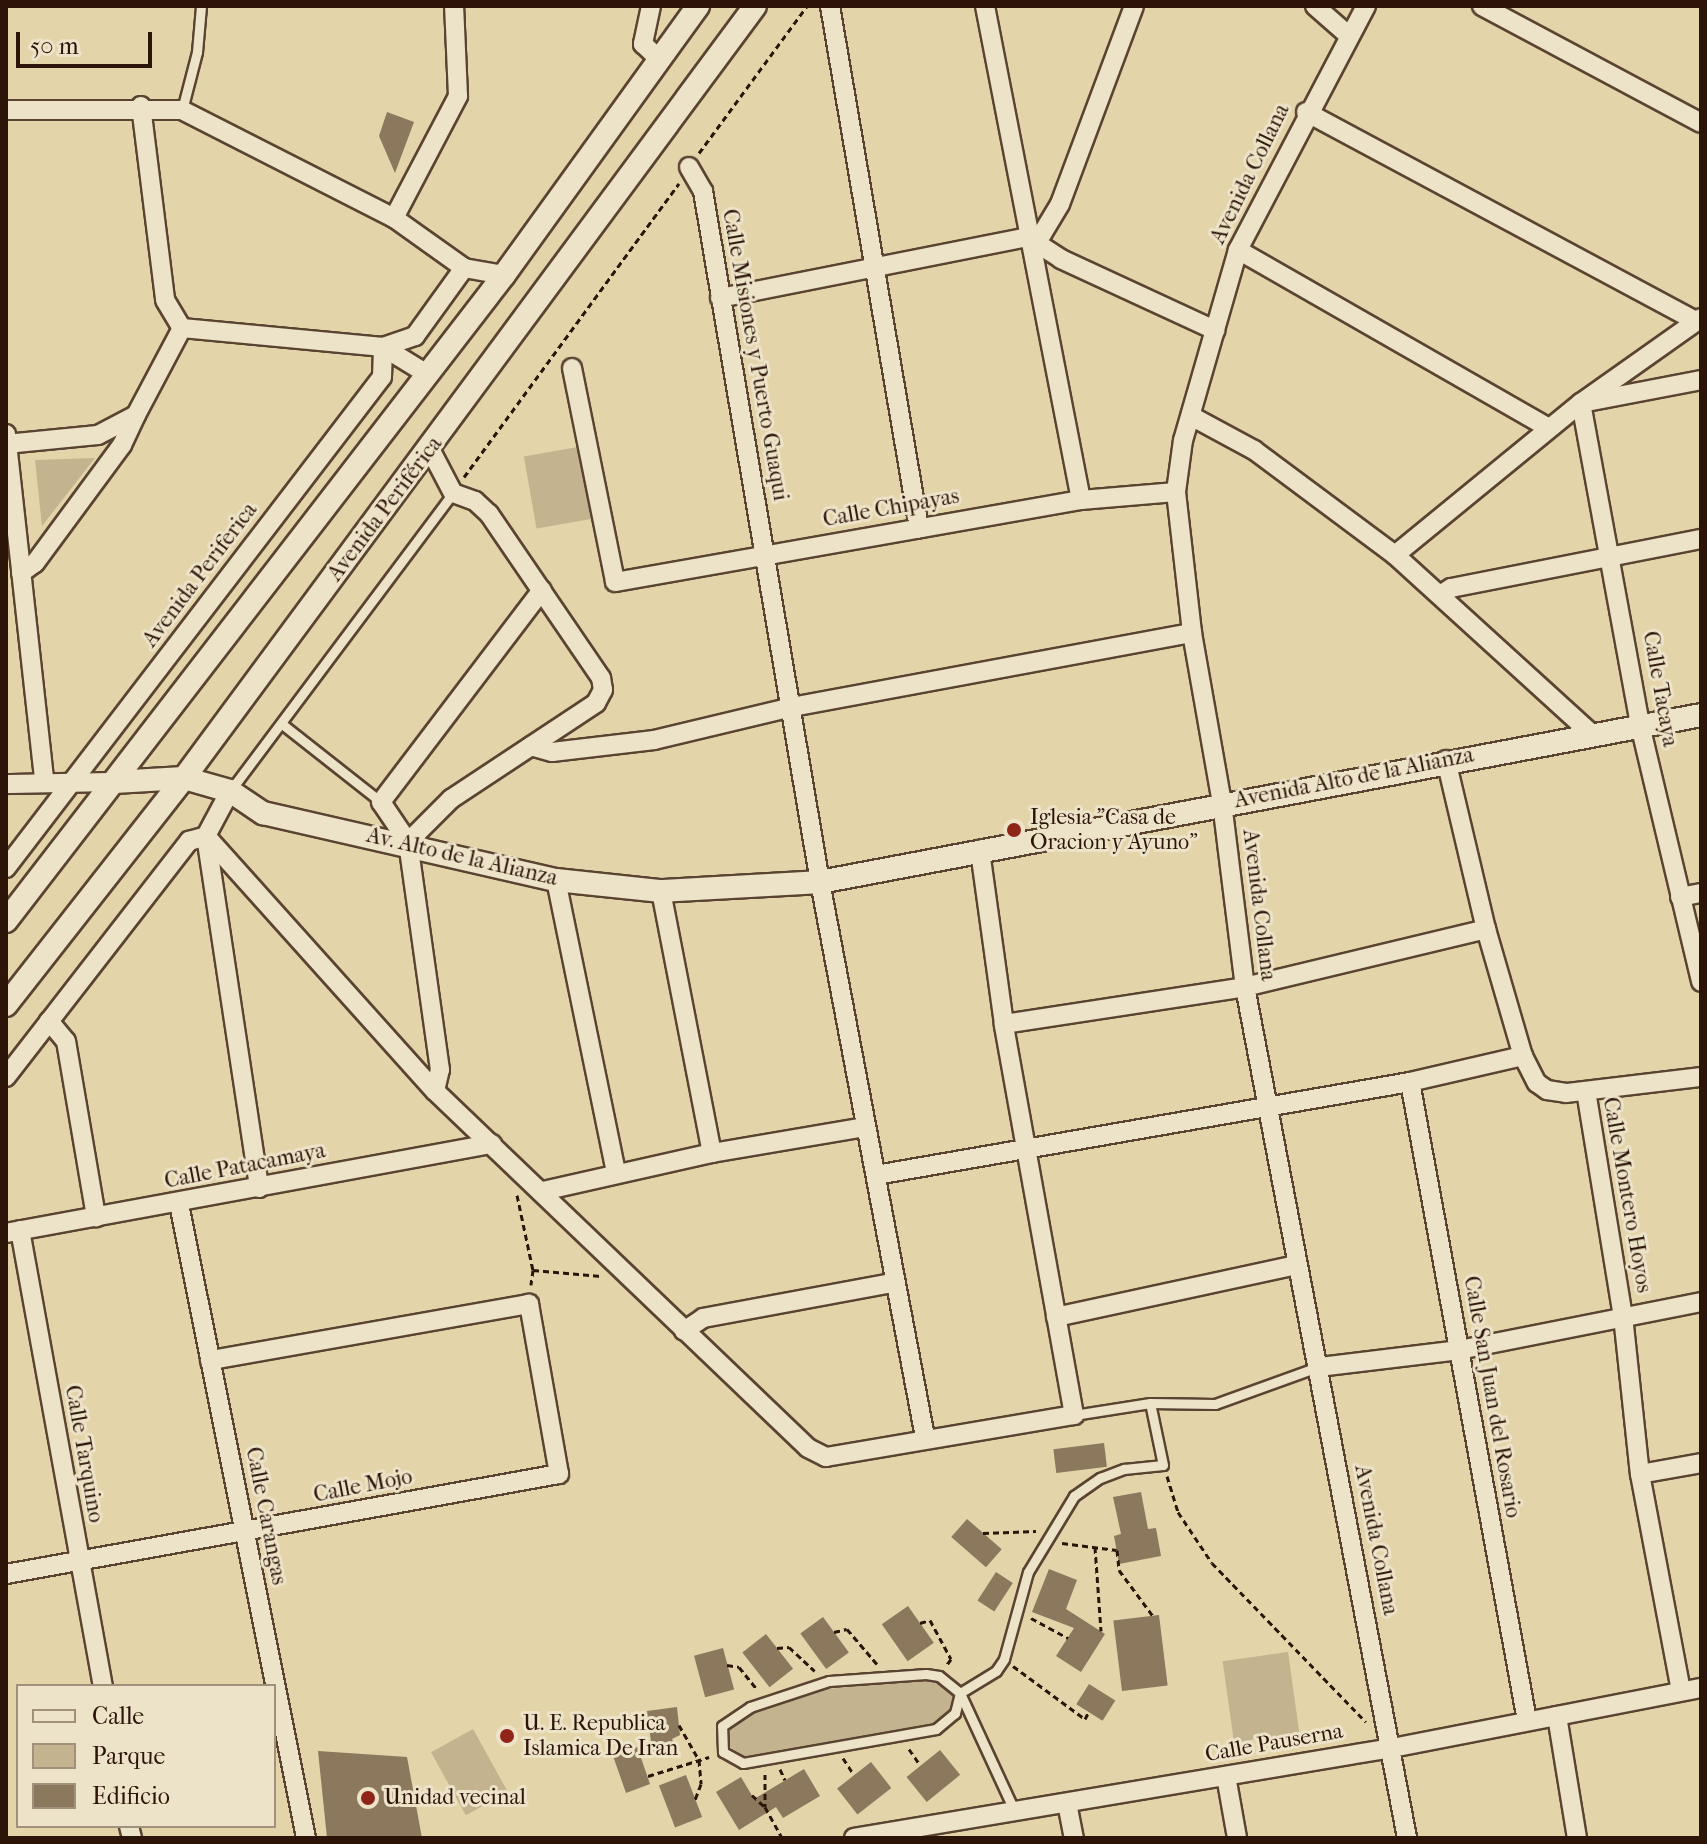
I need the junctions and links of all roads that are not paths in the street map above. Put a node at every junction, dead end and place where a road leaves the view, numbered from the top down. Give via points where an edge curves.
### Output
1 (201, 6) edge
2 (454, 6) edge
3 (651, 6) edge
4 (698, 6) edge
5 (755, 6) edge
6 (830, 6) edge
7 (985, 6) edge
8 (1134, 6) edge
9 (1315, 6) edge
10 (1366, 6) edge
11 (1482, 6) edge
12 (1348, 35) junction
13 (660, 60) junction
14 (141, 106) junction
15 (6, 110) edge
16 (182, 110) junction
17 (1306, 112) junction
18 (1701, 123) edge
19 (689, 167) road end
20 (394, 218) junction
21 (1032, 240) junction
22 (1238, 250) junction
23 (874, 264) junction
24 (464, 268) junction
25 (504, 275) junction
26 (720, 298) junction
27 (1699, 320) edge
28 (182, 328) junction
29 (1215, 330) junction
30 (383, 347) junction
31 (572, 368) dead end
32 (427, 374) junction
33 (1701, 380) edge
34 (1581, 403) junction
35 (136, 415) junction
36 (1191, 416) junction
37 (1549, 428) junction
38 (6, 434) edge
39 (6, 444) edge
40 (430, 449) junction
41 (1176, 492) junction
42 (453, 493) junction
43 (1081, 500) junction
44 (919, 528) junction
45 (1701, 539) edge
46 (765, 554) junction
47 (1395, 555) junction
48 (1612, 555) junction
49 (21, 573) junction
50 (542, 590) junction
51 (1440, 595) junction
52 (1192, 633) junction
53 (792, 707) junction
54 (1701, 715) edge
55 (282, 724) junction
56 (1640, 725) junction
57 (1592, 734) junction
58 (531, 746) junction
59 (1446, 760) junction
60 (184, 778) junction
61 (44, 780) junction
62 (73, 781) junction
63 (114, 782) junction
64 (6, 784) edge
65 (230, 791) junction
66 (381, 802) junction
67 (1222, 803) junction
68 (206, 836) junction
69 (408, 842) junction
70 (980, 850) junction
71 (6, 868) edge
72 (556, 880) junction
73 (820, 882) junction
74 (661, 891) junction
75 (1701, 893) edge
76 (1680, 897) junction
77 (6, 921) edge
78 (1486, 929) junction
79 (1701, 982) edge
80 (1245, 987) junction
81 (6, 1005) edge
82 (49, 1021) junction
83 (1004, 1024) junction
84 (1523, 1056) junction
85 (6, 1077) edge
86 (1701, 1077) edge
87 (1410, 1082) junction
88 (435, 1091) junction
89 (1586, 1091) junction
90 (1269, 1105) junction
91 (866, 1127) junction
92 (492, 1144) junction
93 (1026, 1152) junction
94 (712, 1153) junction
95 (616, 1173) junction
96 (876, 1175) junction
97 (259, 1188) junction
98 (543, 1191) junction
99 (179, 1204) junction
100 (96, 1217) junction
101 (13, 1232) edge
102 (1297, 1265) junction
103 (892, 1283) junction
104 (1701, 1302) edge
105 (1623, 1316) junction
106 (1056, 1317) junction
107 (684, 1331) junction
108 (1459, 1350) junction
109 (210, 1360) junction
110 (1319, 1367) junction
111 (1150, 1403) junction
112 (1074, 1415) junction
113 (925, 1437) junction
114 (1701, 1463) edge
115 (1640, 1474) junction
116 (245, 1533) junction
117 (79, 1561) junction
118 (6, 1574) edge
119 (103, 1684) edge
120 (275, 1684) edge
121 (276, 1688) edge
122 (1701, 1688) edge
123 (1681, 1690) junction
124 (960, 1693) junction
125 (1557, 1716) junction
126 (1527, 1721) junction
127 (1390, 1743) junction
128 (1226, 1776) junction
129 (1067, 1803) junction
130 (1014, 1810) junction
131 (306, 1838) edge
132 (854, 1838) edge
133 (1074, 1838) edge
134 (1237, 1838) edge
135 (1407, 1838) edge
136 (1577, 1838) edge

1 - 16 lane
2 - 20 street via 458,96
3 - 13 street via 643,44
4 - 13 street
5 - 40 street, Avenida Periférica
6 - 23 street
7 - 21 street
8 - 21 street via 1060,204 1042,234
9 - 12 street
10 - 12 street, Avenida Collana
11 - 18 street
12 - 17 street, Avenida Collana
13 - 25 street
14 - 15 street
14 - 16 street
14 - 28 street via 165,300
16 - 20 street
17 - 22 street, Avenida Collana
17 - 27 street
19 - 26 street, Calle Misiones y Puerto Guaqui via 703,191
20 - 24 street
21 - 23 street
21 - 29 street via 1061,259
21 - 43 street
22 - 29 street, Avenida Collana
22 - 37 street
23 - 26 street
23 - 44 street
24 - 25 street
24 - 30 street via 415,336
25 - 32 street
26 - 46 street, Calle Misiones y Puerto Guaqui
27 - 34 street
28 - 30 street
28 - 35 street
29 - 36 street, Avenida Collana
30 - 32 street
30 - 62 street, Avenida Periferica via 382,377
31 - 46 street, Calle Chipayas via 615,582
32 - 63 street
33 - 34 street
34 - 37 street
34 - 48 street, Calle Tacaya
35 - 39 street via 98,435
35 - 49 street via 122,445 35,563
36 - 41 street, Avenida Collana
36 - 47 street via 1254,450
37 - 47 street
38 - 39 street
39 - 49 street
40 - 42 street
40 - 60 street, Avenida Periférica
41 - 43 street, Calle Chipayas
41 - 52 street, Avenida Collana
42 - 50 street via 475,501 489,514
42 - 55 lane
43 - 44 street, Calle Chipayas
44 - 46 street, Calle Chipayas
45 - 48 street
46 - 53 street, Calle Misiones y Puerto Guaqui
47 - 51 street
48 - 51 street via 1451,588
48 - 56 street, Calle Tacaya
49 - 61 street
50 - 58 street via 601,678 603,690 596,703
50 - 66 street
51 - 57 street
52 - 53 street
52 - 67 street, Avenida Collana
53 - 58 street via 654,740 552,752
53 - 73 street, Calle Misiones y Puerto Guaqui
54 - 56 street, Avenida Alto de la Alianza
55 - 65 lane
55 - 66 lane
56 - 57 street, Avenida Alto de la Alianza
56 - 76 street, Calle Tacaya
57 - 59 street, Avenida Alto de la Alianza
58 - 69 street via 451,799
59 - 67 street, Avenida Alto de la Alianza
59 - 78 street, Calle Montero Hoyos
60 - 63 street, Av. Alto de la Alianza
60 - 65 street, Av. Alto de la Alianza
60 - 81 street, Avenida Periférica
61 - 62 street
61 - 64 street
62 - 63 street
62 - 71 street, Avenida Periferica
63 - 77 street
65 - 68 street
65 - 69 street, Av. Alto de la Alianza via 263,813
66 - 69 street
67 - 70 street, Avenida Alto de la Alianza
67 - 80 street, Avenida Collana
68 - 82 street via 189,841
68 - 88 street
68 - 97 street
69 - 72 street, Av. Alto de la Alianza
69 - 88 street via 440,1070
70 - 73 street, Avenida Alto de la Alianza
70 - 83 street
72 - 74 street, Av. Alto de la Alianza
72 - 95 street
73 - 74 street, Av. Alto de la Alianza
73 - 91 street, Calle Misiones y Puerto Guaqui
74 - 94 street
75 - 76 street
76 - 79 street, Calle Tacaya
78 - 80 street
78 - 84 street, Calle Montero Hoyos
80 - 83 street
80 - 90 street, Avenida Collana
82 - 85 street
82 - 100 street via 66,1041
83 - 93 street
84 - 87 street
84 - 89 street, Calle Montero Hoyos via 1547,1090
86 - 89 street
87 - 90 street
87 - 108 street, Calle San Juan del Rosario
88 - 92 street
89 - 105 street, Calle Montero Hoyos
90 - 93 street
90 - 102 street, Avenida Collana
91 - 94 street
91 - 96 street, Calle Misiones y Puerto Guaqui
92 - 97 street, Calle Patacamaya
92 - 98 street
93 - 96 street
93 - 106 street
94 - 95 street
95 - 98 street
96 - 103 street, Calle Misiones y Puerto Guaqui
97 - 99 street, Calle Patacamaya
98 - 107 street
99 - 100 street, Calle Patacamaya
99 - 109 street, Calle Carangas
100 - 101 street, Calle Patacamaya
101 - 117 street, Calle Tarquino
102 - 106 street
102 - 110 street, Avenida Collana
103 - 107 street via 703,1318
103 - 113 street, Calle Misiones y Puerto Guaqui
104 - 105 street
105 - 108 street
105 - 115 street, Calle Montero Hoyos
106 - 112 street
107 - 113 street via 817,1454 834,1458
108 - 110 street
108 - 126 street, Calle San Juan del Rosario
109 - 116 street, Calle Carangas
109 - 116 street, Calle Mojo via 529,1304 559,1474
110 - 111 lane via 1229,1401
110 - 127 street, Avenida Collana
111 - 112 lane
111 - 124 lane via 1163,1465 1100,1478 1074,1496 1028,1572 1004,1659 996,1671
112 - 113 street
114 - 115 street
115 - 123 street, Calle Montero Hoyos
116 - 117 street, Calle Mojo
116 - 120 street, Calle Carangas
117 - 118 street, Calle Mojo
117 - 119 street, Calle Tarquino
121 - 131 street, Calle Carangas
122 - 123 street, Calle Pauserna
123 - 125 street, Calle Pauserna
124 - 124 lane via 948,1724 901,1737 743,1763 723,1752 722,1726 735,1714 827,1682 939,1676
124 - 130 lane
125 - 126 street, Calle Pauserna
125 - 136 street
126 - 127 street, Calle Pauserna
127 - 128 street, Calle Pauserna
127 - 135 street, Avenida Collana
128 - 129 street, Calle Pauserna
128 - 134 street
129 - 130 street, Calle Pauserna
129 - 133 street
130 - 132 street, Calle Pauserna

